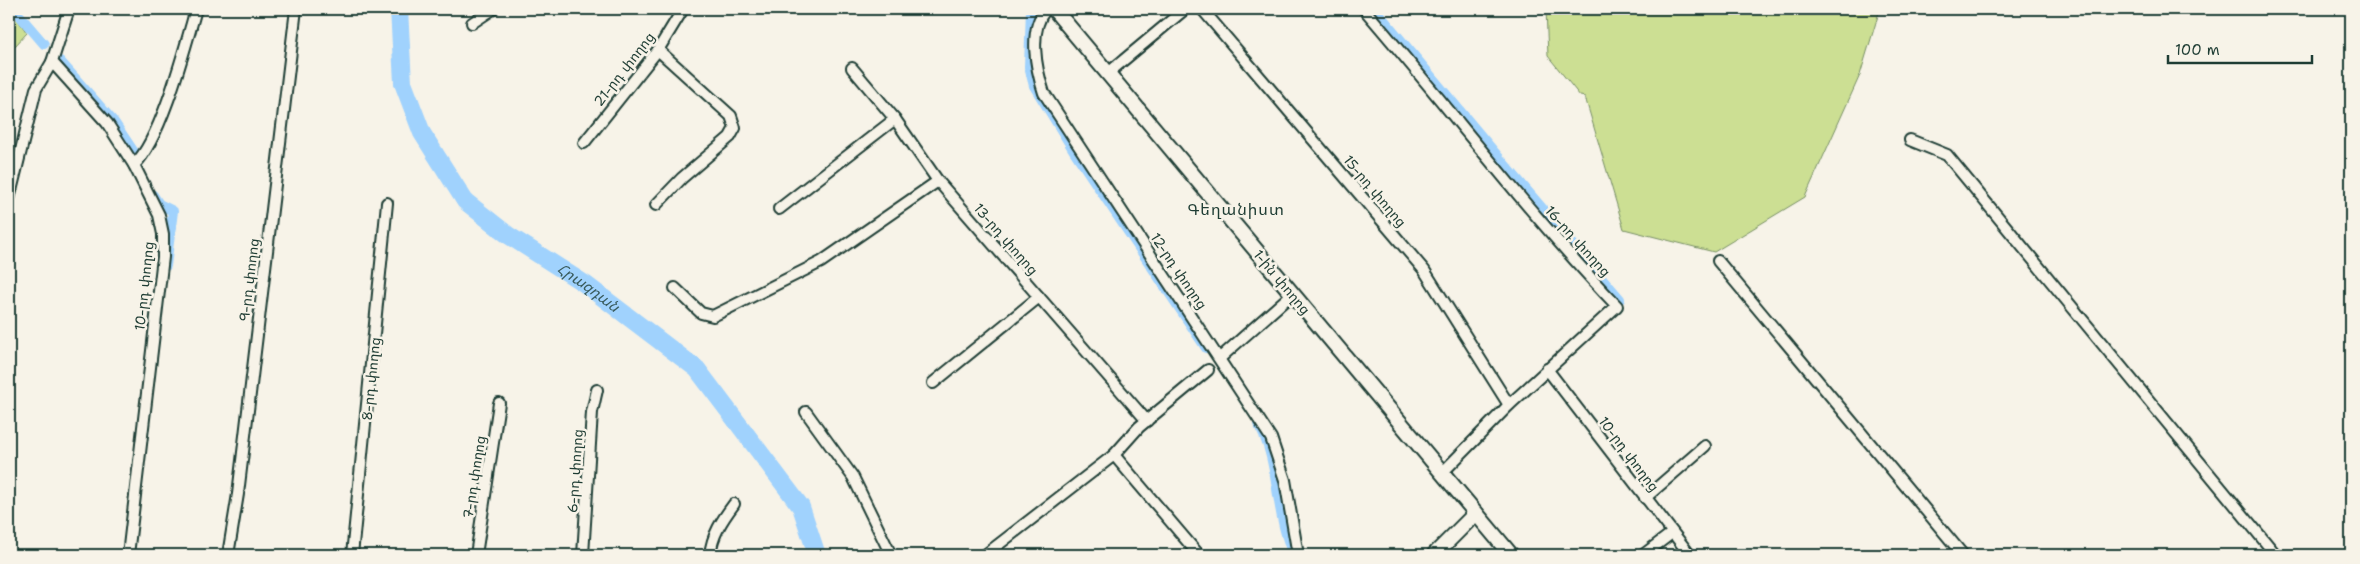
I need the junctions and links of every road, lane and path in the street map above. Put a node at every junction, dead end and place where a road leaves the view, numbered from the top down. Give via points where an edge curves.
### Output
1 (69, 9) edge
2 (196, 9) edge
3 (296, 9) edge
4 (493, 9) edge
5 (682, 9) edge
6 (1046, 9) edge
7 (1054, 9) edge
8 (1184, 9) edge
9 (1202, 9) edge
10 (1364, 9) edge
11 (472, 22) dead end
12 (658, 50) junction
13 (52, 62) junction
14 (852, 68) dead end
15 (1107, 74) junction
16 (895, 119) junction
17 (1910, 140) dead end
18 (584, 143) dead end
19 (134, 165) junction
20 (938, 180) junction
21 (9, 199) edge
22 (388, 203) dead end
23 (656, 205) dead end
24 (778, 209) dead end
25 (1718, 261) dead end
26 (675, 288) dead end
27 (1292, 294) junction
28 (1039, 298) junction
29 (1220, 358) junction
30 (1547, 369) junction
31 (1208, 370) dead end
32 (933, 383) dead end
33 (597, 390) dead end
34 (499, 403) dead end
35 (1510, 405) junction
36 (806, 412) dead end
37 (1147, 421) junction
38 (1705, 446) dead end
39 (1114, 454) junction
40 (1443, 472) junction
41 (1645, 498) junction
42 (734, 504) dead end
43 (1476, 513) junction
44 (1672, 533) junction
45 (128, 555) edge
46 (228, 555) edge
47 (352, 555) edge
48 (476, 555) edge
49 (582, 555) edge
50 (710, 555) edge
51 (891, 555) edge
52 (986, 555) edge
53 (1199, 555) edge
54 (1298, 555) edge
55 (1434, 555) edge
56 (1511, 555) edge
57 (1643, 555) edge
58 (1690, 555) edge
59 (1963, 555) edge
60 (2276, 555) edge

1 - 13 street
2 - 19 street via 158,127 144,156
3 - 46 street, 9-րդ փողոց
4 - 11 street
5 - 12 street, 21-րդ փողոց
6 - 29 street, 12-րդ փողոց via 1038,30 1036,51 1044,93
7 - 15 main road, 1-ին փողոց
8 - 15 street
9 - 35 street, 15-րդ փողոց via 1424,270
10 - 30 street, 16-րդ փողոց via 1528,206 1618,306
12 - 18 street, 21-րդ փողոց
12 - 23 street via 731,116 735,128 730,137
13 - 19 street, 10-րդ փողոց via 106,124
13 - 21 street via 36,89
14 - 16 street, 13-րդ փողոց
15 - 27 main road, 1-ին փողոց
16 - 20 street, 13-րդ փողոց
16 - 24 street
17 - 60 street via 1946,155
19 - 45 street, 10-րդ փողոց via 159,215 163,257
20 - 26 street via 821,262 713,316 701,313
20 - 28 street, 13-րդ փողոց
22 - 47 street, 8-րդ փողոց
25 - 59 street
27 - 29 street
27 - 40 main road, 1-ին փողոց
28 - 32 street
28 - 37 street, 13-րդ փողոց
29 - 54 street, 12-րդ փողոց via 1271,438 1285,480
30 - 35 street, 16-րդ փողոց
30 - 41 street, 10-րդ փողոց
31 - 37 street
33 - 49 street, 6-րդ փողոց via 592,412
34 - 48 street, 7-րդ փողոց
35 - 40 street, 16-րդ փողոց
36 - 51 street via 853,477
37 - 39 street
38 - 41 street
39 - 52 street
39 - 53 street
40 - 43 main road, 1-ին փողոց
41 - 44 street, 10-րդ փողոց
42 - 50 street via 719,525
43 - 55 main road
43 - 56 main road, 1-ին փողոց
44 - 57 street
44 - 58 street, 10-րդ փողոց

